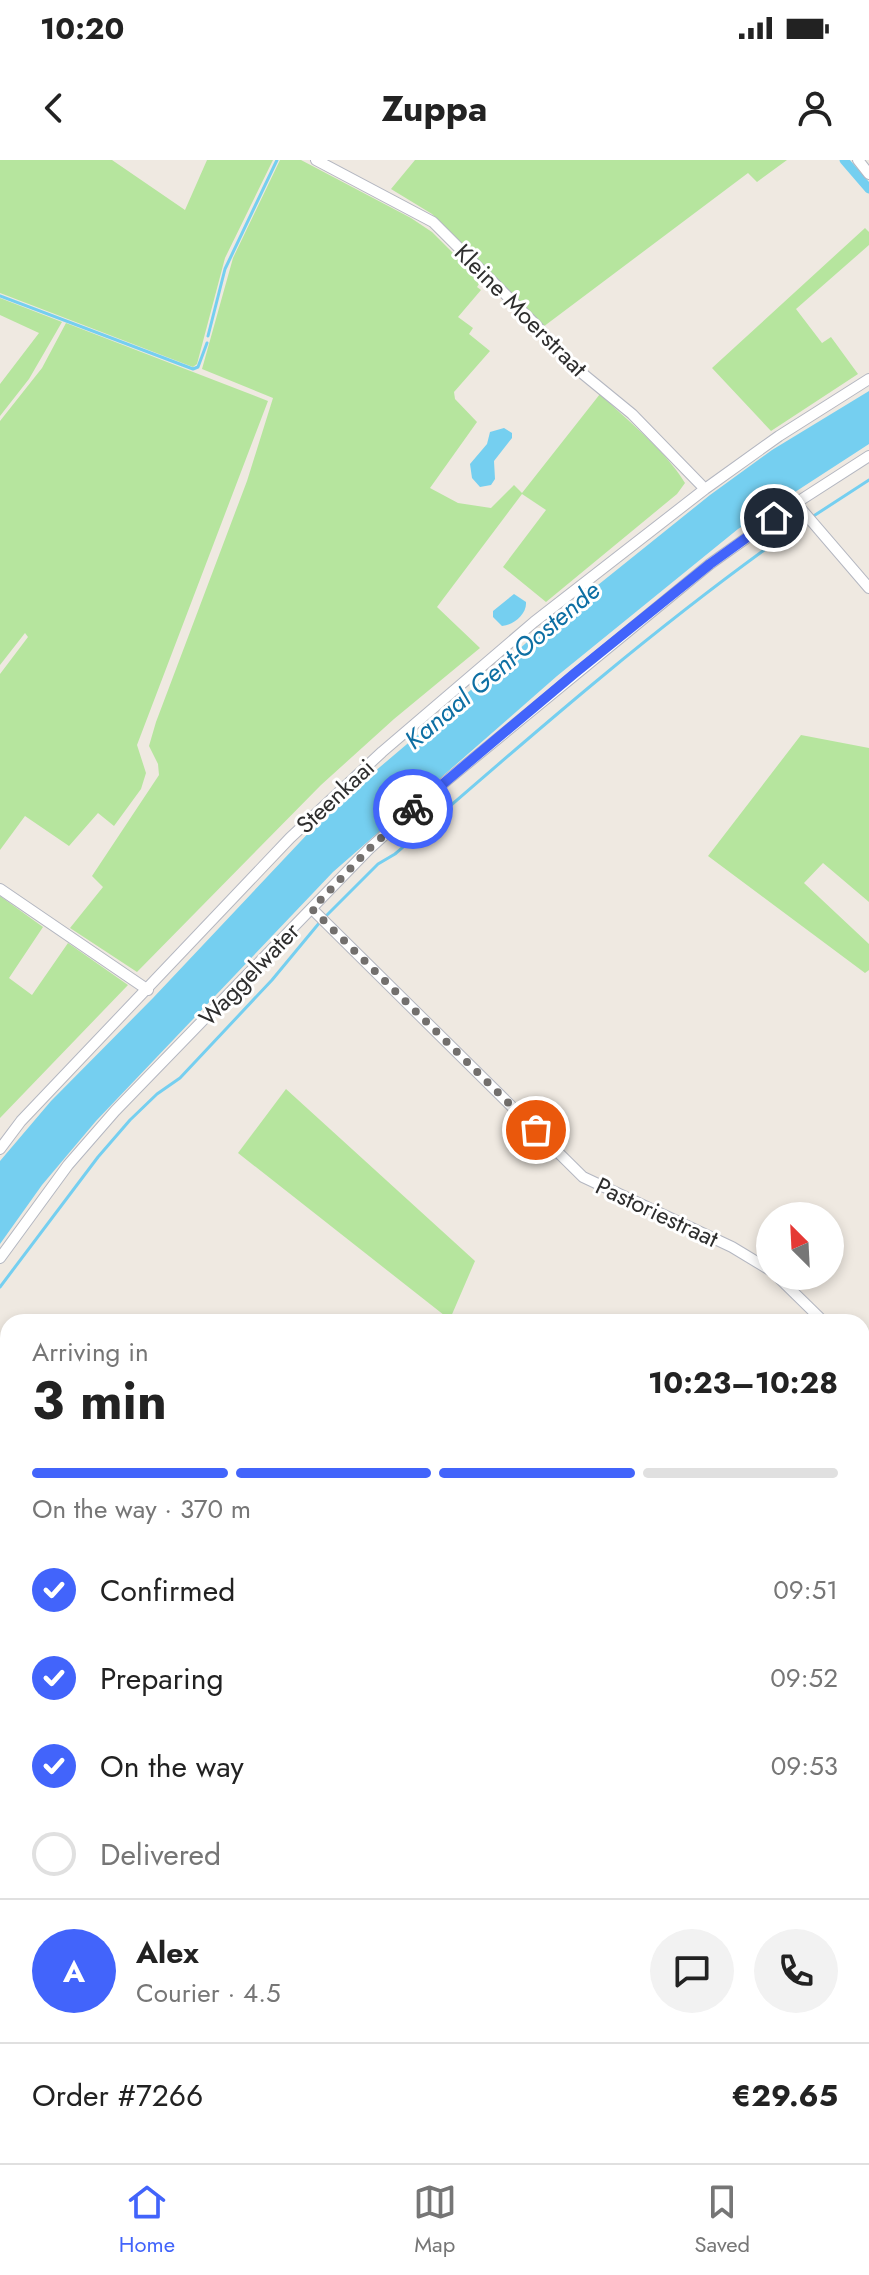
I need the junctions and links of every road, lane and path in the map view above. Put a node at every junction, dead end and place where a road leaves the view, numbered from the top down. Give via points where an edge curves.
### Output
1 (316, 160) edge
2 (858, 160) edge
3 (869, 174) edge
4 (869, 379) edge
5 (869, 456) edge
6 (705, 489) junction
7 (796, 503) junction
8 (869, 588) edge
9 (0, 889) edge
10 (319, 915) junction
11 (148, 990) junction
12 (0, 1149) edge
13 (0, 1258) edge
14 (756, 1262) edge
15 (791, 1290) edge
16 (816, 1314) edge

1 - 6 street, Kleine Moerstraat via 433,222 566,360 632,414
2 - 3 street
4 - 6 street, Steenkaai
5 - 7 street, Waggelwater
6 - 11 street, Steenkaai via 534,622 382,752 290,838
7 - 8 street
7 - 10 street, Waggelwater via 710,564 423,800 369,849
9 - 11 street
10 - 13 street, Waggelwater via 115,1111
10 - 14 street, Pastoriestraat via 583,1177
11 - 12 street, Steenkaai
15 - 16 street

